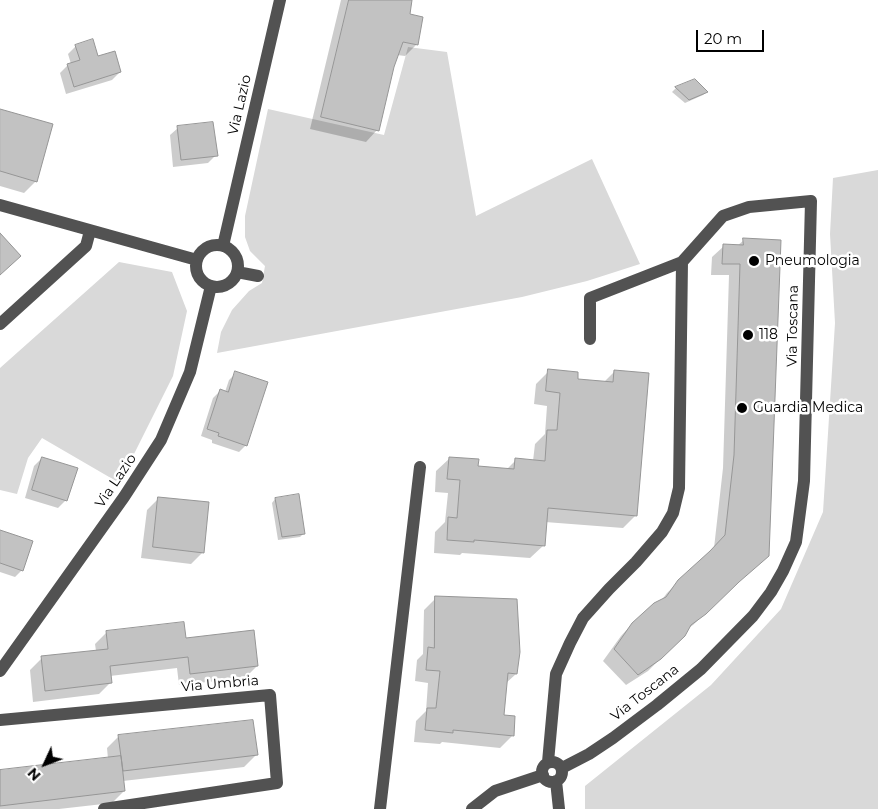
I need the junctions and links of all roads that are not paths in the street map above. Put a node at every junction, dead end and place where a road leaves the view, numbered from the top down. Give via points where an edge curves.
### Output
1 (280, 0) edge
2 (0, 205) edge
3 (90, 230) junction
4 (224, 246) junction
5 (197, 260) junction
6 (682, 262) junction
7 (237, 272) junction
8 (258, 276) dead end
9 (211, 286) junction
10 (0, 324) edge
11 (590, 339) dead end
12 (420, 467) dead end
13 (0, 671) edge
14 (0, 720) edge
15 (548, 762) junction
16 (562, 768) junction
17 (543, 775) junction
18 (556, 781) junction
19 (104, 809) edge
20 (380, 809) edge
21 (472, 809) edge
22 (559, 809) edge

1 - 4 street, Via Lazio
2 - 3 street
3 - 5 street
3 - 10 street via 86,246
4 - 5 street via 205,249
4 - 7 street via 237,259
5 - 9 street via 197,273
6 - 11 street via 590,298
6 - 15 street via 678,488 672,513 662,532 583,618 570,643 556,674
6 - 16 street, Via Toscana via 723,216 749,207 811,201 804,481 796,542 771,592 707,662 627,727 589,754
7 - 8 street
7 - 9 street via 230,283
9 - 13 street, Via Lazio via 190,372 161,440
12 - 20 street
14 - 19 street, Via Umbria via 270,695 277,783
15 - 16 street via 555,762
15 - 17 street
16 - 18 street
17 - 18 street via 546,780
17 - 21 street via 495,791
18 - 22 street

